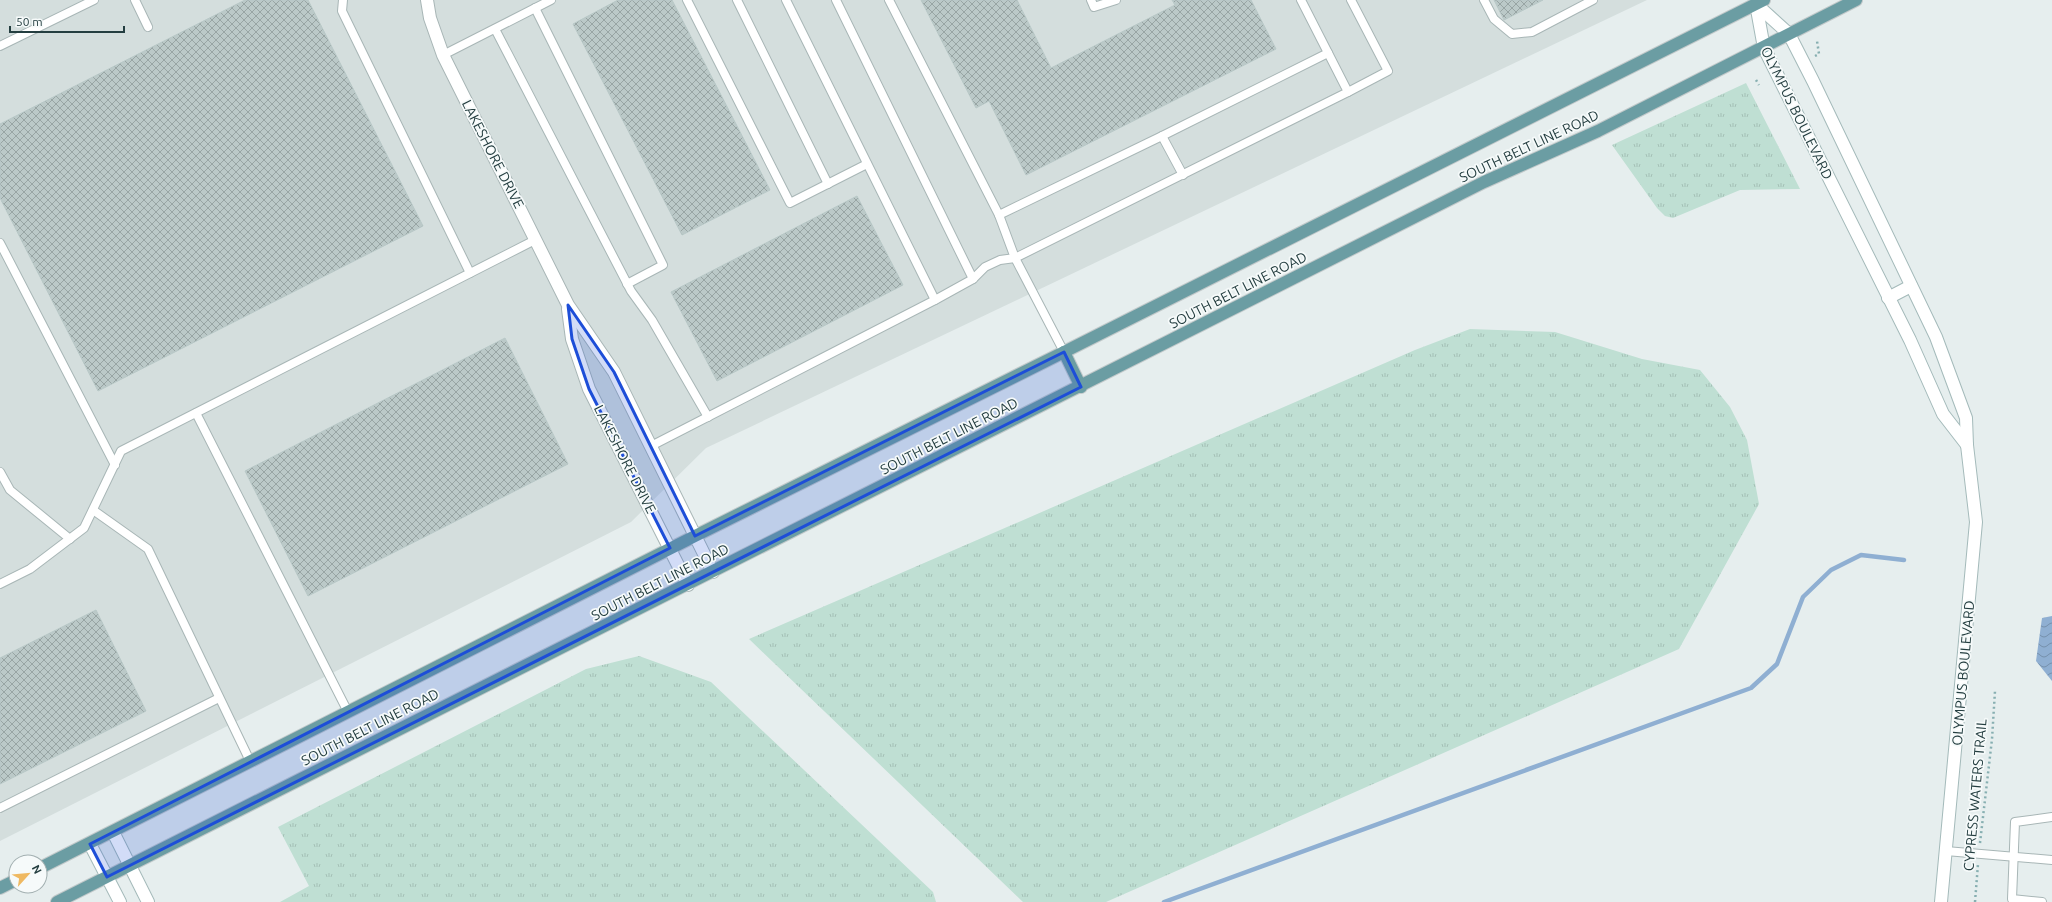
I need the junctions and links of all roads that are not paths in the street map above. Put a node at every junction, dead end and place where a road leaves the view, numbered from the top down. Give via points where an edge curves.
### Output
1 (94, 0) edge
2 (135, 0) edge
3 (343, 0) edge
4 (427, 0) edge
5 (551, 0) edge
6 (687, 0) edge
7 (737, 0) edge
8 (786, 0) edge
9 (836, 0) edge
10 (889, 0) edge
11 (1091, 0) edge
12 (1116, 0) edge
13 (1301, 0) edge
14 (1351, 0) edge
15 (1484, 0) edge
16 (1593, 0) edge
17 (1856, 0) edge
18 (1758, 1) edge
19 (535, 8) junction
20 (148, 27) dead end
21 (495, 29) junction
22 (1789, 34) junction
23 (0, 46) edge
24 (1764, 48) junction
25 (1328, 53) junction
26 (443, 55) junction
27 (1348, 92) junction
28 (1162, 136) junction
29 (867, 164) junction
30 (1184, 175) junction
31 (828, 184) junction
32 (999, 215) junction
33 (535, 240) junction
34 (0, 243) edge
35 (1015, 258) junction
36 (470, 273) junction
37 (972, 279) junction
38 (627, 284) junction
39 (1911, 286) junction
40 (1888, 298) junction
41 (935, 300) junction
42 (568, 305) junction
43 (1064, 352) junction
44 (1081, 387) junction
45 (196, 413) junction
46 (708, 417) junction
47 (1967, 445) junction
48 (651, 446) junction
49 (115, 465) junction
50 (0, 472) edge
51 (93, 510) junction
52 (695, 536) junction
53 (70, 539) junction
54 (670, 548) junction
55 (713, 572) junction
56 (0, 584) edge
57 (688, 585) junction
58 (220, 698) junction
59 (348, 712) junction
60 (250, 761) junction
61 (0, 808) edge
62 (2052, 817) edge
63 (113, 832) junction
64 (90, 844) junction
65 (1946, 851) junction
66 (2013, 858) junction
67 (2052, 860) edge
68 (48, 864) edge
69 (130, 865) junction
70 (107, 877) junction
71 (57, 902) edge
72 (120, 902) edge
73 (148, 902) edge
74 (1942, 902) edge
75 (2042, 902) edge

1 - 23 lane
2 - 20 lane
3 - 36 lane via 342,11
4 - 26 street, LAKESHORE DRIVE via 430,18
5 - 19 lane
6 - 31 lane via 790,203
7 - 31 lane
8 - 29 lane
9 - 37 lane
10 - 32 lane
11 - 12 lane via 1094,7
13 - 25 lane
14 - 27 lane via 1388,71
15 - 16 lane via 1494,19 1512,34 1532,32
17 - 22 main road, SOUTH BELT LINE ROAD
18 - 22 street, OLYMPUS BOULEVARD
18 - 24 street, OLYMPUS BOULEVARD
18 - 43 main road, SOUTH BELT LINE ROAD
19 - 21 lane
19 - 38 lane via 662,265
21 - 26 lane
21 - 38 lane
22 - 24 main road, SOUTH BELT LINE ROAD
22 - 39 street, OLYMPUS BOULEVARD
24 - 40 street, OLYMPUS BOULEVARD
24 - 44 main road, SOUTH BELT LINE ROAD via 1598,131 1484,182
25 - 27 lane
25 - 28 lane
26 - 33 street, LAKESHORE DRIVE
27 - 30 lane
28 - 30 lane
28 - 32 lane
29 - 31 lane
29 - 41 lane
30 - 35 lane
32 - 35 lane
33 - 36 lane
33 - 42 street, LAKESHORE DRIVE
34 - 49 lane
35 - 37 lane via 1000,260 985,267
35 - 43 lane
36 - 45 lane
37 - 41 lane
38 - 46 lane via 670,349
39 - 40 street
39 - 47 street, OLYMPUS BOULEVARD via 1936,337 1966,418
40 - 47 street, OLYMPUS BOULEVARD via 1943,414
41 - 46 lane
42 - 48 street, LAKESHORE DRIVE via 614,372
42 - 54 street, LAKESHORE DRIVE via 572,339 589,389
43 - 44 main road
43 - 52 main road, SOUTH BELT LINE ROAD
44 - 55 main road, SOUTH BELT LINE ROAD
45 - 49 lane via 121,451
45 - 59 lane
46 - 48 lane
47 - 65 street, OLYMPUS BOULEVARD via 1976,522
48 - 52 street, LAKESHORE DRIVE
49 - 51 lane
50 - 53 lane via 10,490
51 - 53 lane via 84,528
51 - 58 lane via 148,549
52 - 54 main road, SOUTH BELT LINE ROAD
52 - 55 street, LAKESHORE DRIVE
53 - 56 lane via 30,569
54 - 57 street, LAKESHORE DRIVE
54 - 59 main road, SOUTH BELT LINE ROAD
55 - 57 main road, SOUTH BELT LINE ROAD
57 - 69 main road, SOUTH BELT LINE ROAD
58 - 60 lane
58 - 61 lane
59 - 60 main road, SOUTH BELT LINE ROAD
60 - 63 main road, SOUTH BELT LINE ROAD
62 - 66 lane via 2016,822
63 - 64 main road, SOUTH BELT LINE ROAD
63 - 69 street
64 - 68 main road, SOUTH BELT LINE ROAD
64 - 70 street
65 - 66 lane
65 - 74 street, OLYMPUS BOULEVARD
66 - 67 lane
66 - 75 lane via 2012,899
69 - 70 main road, SOUTH BELT LINE ROAD
69 - 73 street
70 - 71 main road, SOUTH BELT LINE ROAD
70 - 72 street

